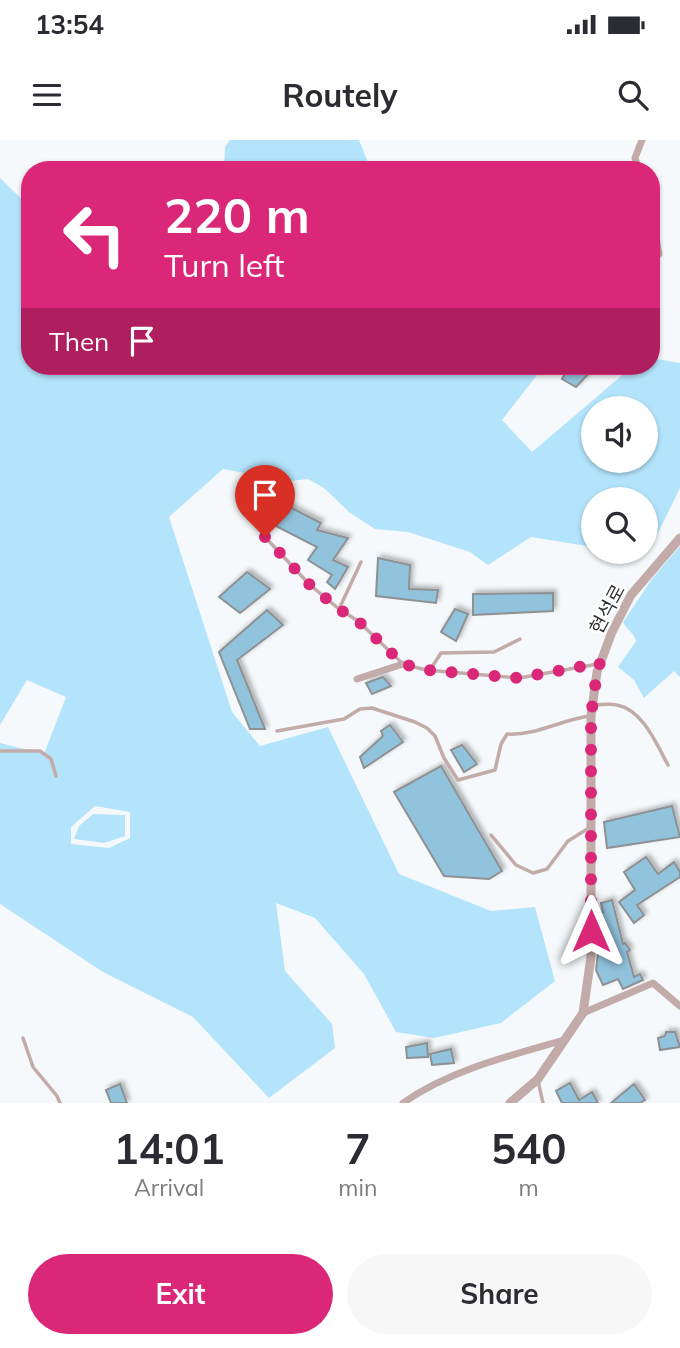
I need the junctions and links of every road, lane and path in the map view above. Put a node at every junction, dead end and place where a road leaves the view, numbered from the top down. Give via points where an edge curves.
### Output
1 (642, 140) edge
2 (636, 161) edge
3 (265, 537) dead end
4 (680, 538) edge
5 (360, 562) dead end
6 (339, 609) junction
7 (520, 639) dead end
8 (600, 663) junction
9 (403, 664) junction
10 (430, 670) junction
11 (358, 679) dead end
12 (592, 705) junction
13 (591, 716) junction
14 (277, 730) dead end
15 (0, 751) edge
16 (668, 765) dead end
17 (56, 776) dead end
18 (591, 827) junction
19 (491, 835) dead end
20 (680, 1006) edge
21 (583, 1013) junction
22 (23, 1038) dead end
23 (564, 1040) junction
24 (538, 1079) junction
25 (60, 1103) edge
26 (403, 1103) edge
27 (510, 1103) edge
28 (543, 1103) edge

1 - 2 street
3 - 6 lane
4 - 8 street, 현석로 via 631,595
5 - 6 lane
6 - 9 lane
7 - 10 lane via 494,652 441,653
8 - 10 lane via 519,678
8 - 12 street, 현석로
9 - 10 lane
9 - 11 street
12 - 13 street, 현석로
12 - 16 lane via 618,705 633,712
13 - 14 lane via 521,735 507,734 495,770 458,780 427,728 372,708 344,719
13 - 18 street, 현석로
15 - 17 lane via 40,751 51,759
18 - 19 lane via 568,841 547,869 533,873 516,865
18 - 21 street, 현석로 via 591,957
20 - 21 street via 653,983
21 - 23 street, 현석로
22 - 25 lane via 33,1067
23 - 24 street, 현석로
23 - 26 street via 488,1062 421,1090
24 - 27 street, 현석로
24 - 28 lane

